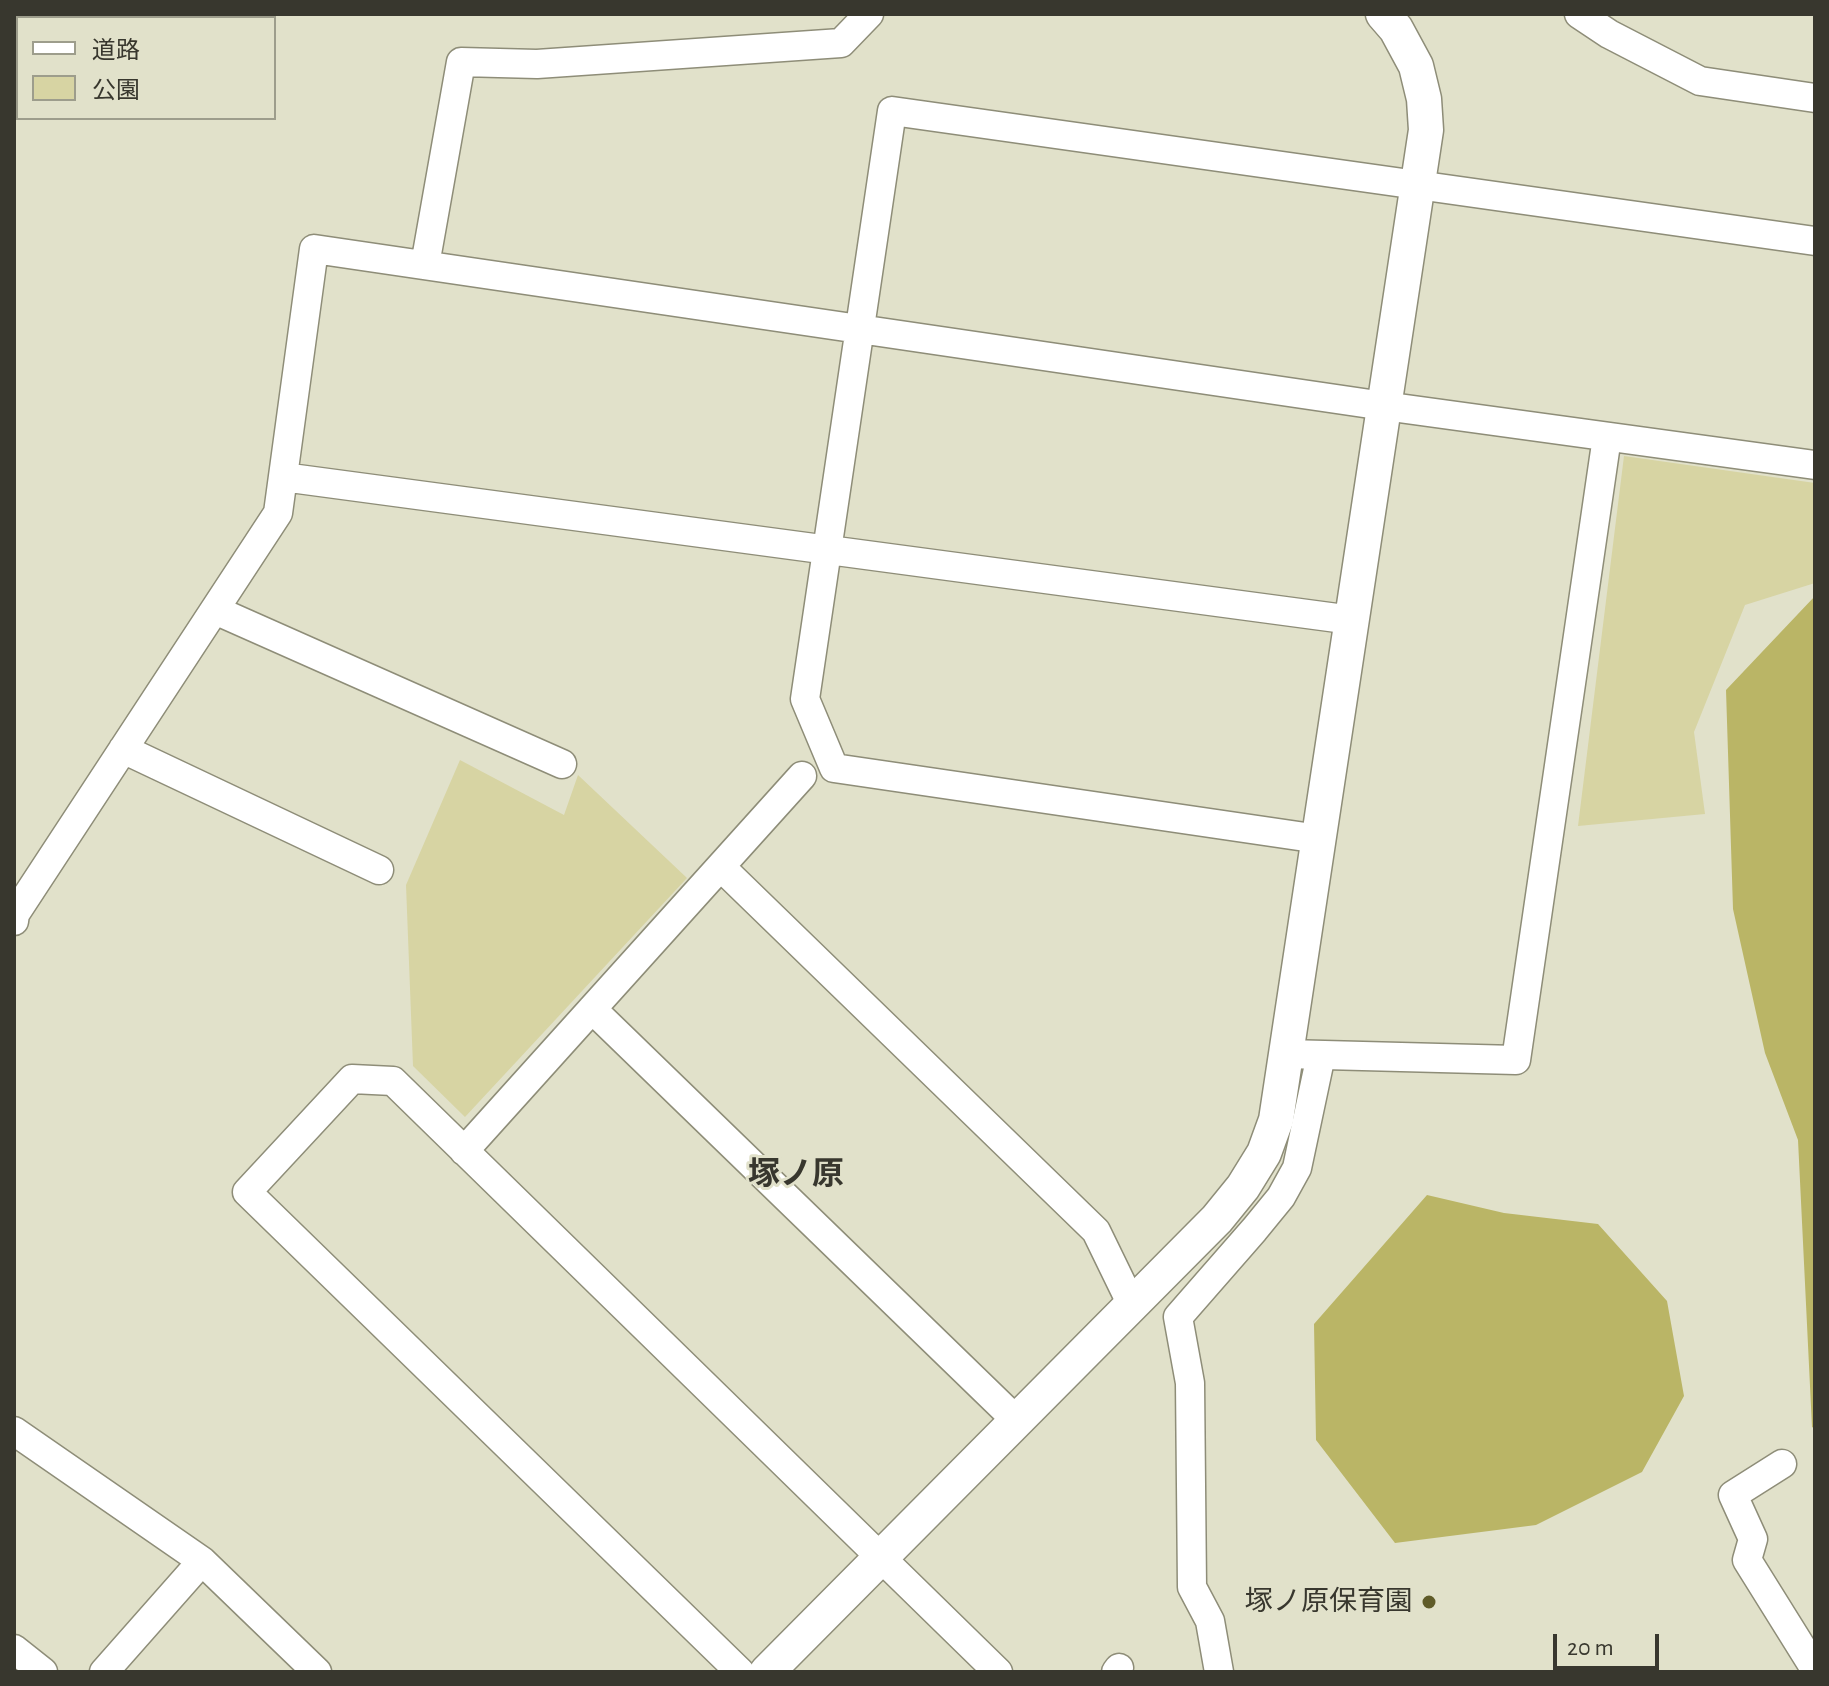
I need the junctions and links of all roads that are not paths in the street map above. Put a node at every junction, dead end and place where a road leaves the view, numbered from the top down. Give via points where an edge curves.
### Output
1 (869, 14) edge
2 (1383, 14) edge
3 (1579, 14) edge
4 (1815, 98) edge
5 (1418, 184) junction
6 (1815, 241) edge
7 (425, 265) junction
8 (860, 328) junction
9 (1384, 406) junction
10 (1607, 437) junction
11 (1815, 465) edge
12 (283, 477) junction
13 (827, 550) junction
14 (215, 610) junction
15 (1352, 620) junction
16 (123, 749) junction
17 (562, 764) dead end
18 (802, 776) dead end
19 (1319, 839) junction
20 (721, 867) junction
21 (379, 870) dead end
22 (14, 921) edge
23 (592, 1009) junction
24 (1286, 1054) junction
25 (1321, 1055) junction
26 (464, 1151) junction
27 (1132, 1305) junction
28 (1017, 1421) junction
29 (14, 1431) edge
30 (1782, 1464) dead end
31 (881, 1558) junction
32 (202, 1561) junction
33 (14, 1649) edge
34 (1815, 1669) edge
35 (43, 1672) edge
36 (104, 1672) edge
37 (317, 1672) edge
38 (740, 1672) edge
39 (767, 1672) edge
40 (998, 1672) edge
41 (1219, 1672) edge

1 - 7 street via 841,43 537,64 461,62
2 - 5 street via 1416,66 1424,99 1426,130
3 - 4 street via 1700,81
5 - 6 street
5 - 8 street via 892,111
5 - 9 street
7 - 8 street
7 - 12 street via 314,249
8 - 9 street
8 - 13 street
9 - 10 street
9 - 15 street
10 - 11 street
10 - 25 street via 1516,1060
12 - 13 street
12 - 14 street via 278,513
13 - 15 street
13 - 19 street via 805,699 834,768
14 - 16 street
14 - 17 street
15 - 19 street
16 - 21 street
16 - 22 street
18 - 20 street
19 - 24 street
20 - 23 street
20 - 27 street via 1096,1231
23 - 26 street
23 - 28 street
24 - 25 street
24 - 27 street via 1276,1120 1264,1153 1217,1219
25 - 41 street via 1297,1168 1281,1197 1178,1317 1190,1383 1192,1587 1210,1621
26 - 31 street
26 - 38 street via 393,1081 352,1079 247,1192
27 - 28 street
28 - 31 street
29 - 32 street
30 - 34 street via 1733,1495 1753,1539 1747,1560
31 - 39 street
31 - 40 street
32 - 36 street
32 - 37 street
33 - 35 street

